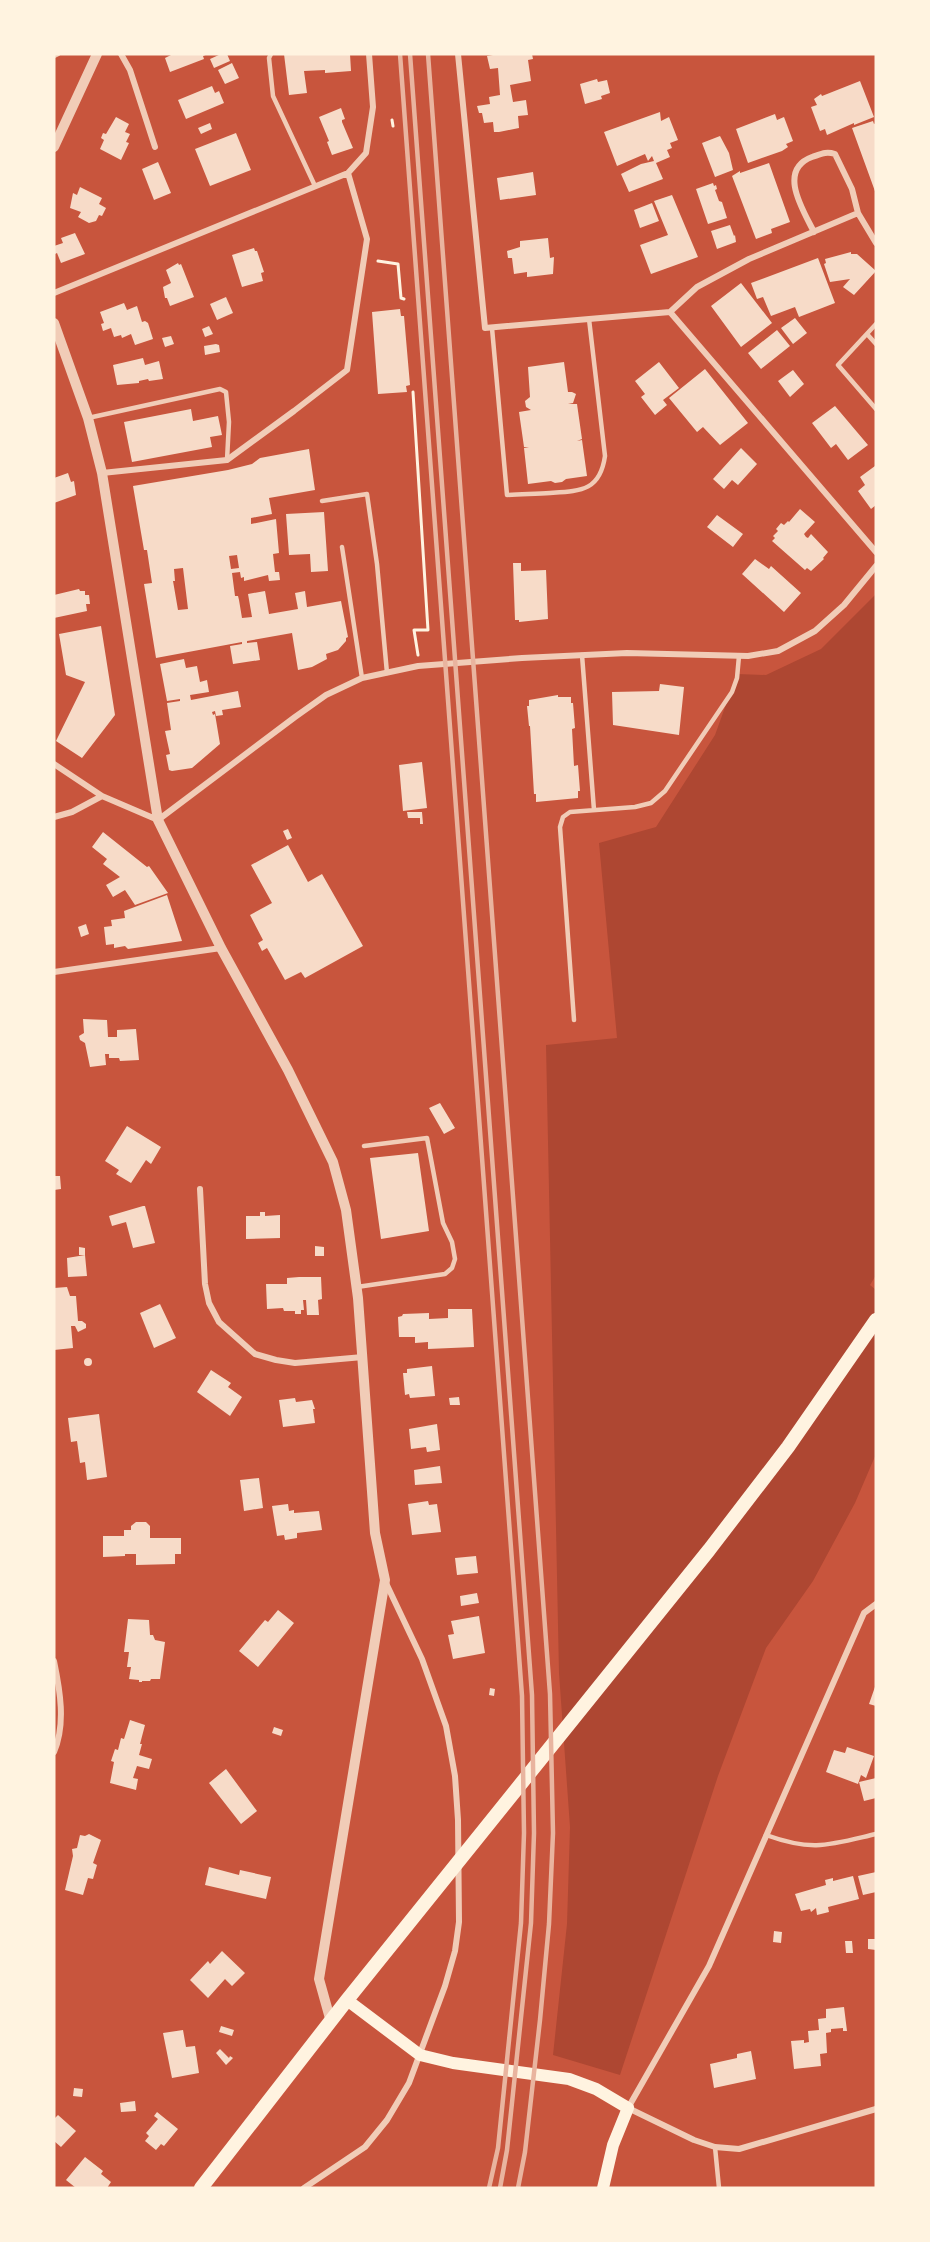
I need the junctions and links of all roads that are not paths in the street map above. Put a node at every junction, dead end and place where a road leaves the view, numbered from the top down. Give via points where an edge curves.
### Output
1 (58, 54) edge
2 (97, 54) edge
3 (122, 54) edge
4 (271, 54) edge
5 (369, 54) edge
6 (458, 54) edge
7 (54, 56) edge
8 (54, 147) edge
9 (156, 147) dead end
10 (348, 172) junction
11 (315, 186) junction
12 (858, 213) junction
13 (814, 232) junction
14 (876, 243) edge
15 (54, 293) edge
16 (670, 312) junction
17 (589, 319) junction
18 (54, 322) edge
19 (876, 324) edge
20 (492, 328) junction
21 (867, 334) junction
22 (876, 344) edge
23 (876, 409) edge
24 (88, 418) junction
25 (227, 460) junction
26 (102, 473) junction
27 (322, 501) dead end
28 (342, 547) dead end
29 (876, 552) edge
30 (876, 566) edge
31 (582, 655) junction
32 (739, 656) junction
33 (387, 673) junction
34 (362, 678) junction
35 (54, 764) edge
36 (102, 796) junction
37 (594, 810) junction
38 (54, 817) edge
39 (158, 820) junction
40 (221, 948) junction
41 (54, 972) edge
42 (574, 1020) dead end
43 (364, 1146) dead end
44 (200, 1189) dead end
45 (357, 1287) junction
46 (876, 1320) edge
47 (363, 1357) junction
48 (385, 1580) junction
49 (876, 1604) edge
50 (54, 1661) edge
51 (54, 1752) edge
52 (876, 1834) edge
53 (766, 1835) junction
54 (347, 2000) junction
55 (331, 2022) junction
56 (420, 2055) junction
57 (628, 2108) junction
58 (876, 2109) edge
59 (715, 2147) junction
60 (201, 2188) edge
61 (304, 2188) edge
62 (603, 2188) edge
63 (719, 2188) edge

1 - 7 lane
2 - 8 street
3 - 9 street
4 - 11 lane via 273,96
5 - 10 street via 373,107 366,153
6 - 20 street via 485,328
10 - 11 street
10 - 25 street via 367,239 347,370
11 - 15 street
12 - 13 street
12 - 13 street via 852,189 835,154 827,152 807,159 795,171 793,185
12 - 14 street
13 - 16 street via 749,259 697,287
16 - 17 street
16 - 29 street
17 - 20 street
17 - 20 lane via 605,456 603,471 596,481 580,491 507,495
18 - 24 street
19 - 21 lane
21 - 22 lane
21 - 23 lane via 838,365
24 - 25 lane via 220,389 225,392 229,422
24 - 26 street
25 - 26 street
26 - 39 street
27 - 33 lane via 367,494
28 - 34 lane
30 - 32 street via 844,605 815,631 778,651
31 - 32 street
31 - 33 street via 418,666
31 - 37 lane
32 - 37 lane via 732,692 665,791 651,803
33 - 34 street
34 - 39 street via 326,695
35 - 36 street
36 - 38 street
36 - 39 street
37 - 42 lane via 570,812 563,817 560,827
39 - 40 street
40 - 41 street
40 - 45 street via 333,1162 346,1210
43 - 45 lane via 427,1138 443,1223 455,1259 444,1274
44 - 47 street via 205,1284 219,1322 255,1353 276,1360 295,1363
45 - 47 street
46 - 54 main road via 760,1485
47 - 48 street via 375,1533
48 - 55 street via 319,1979
48 - 56 street via 426,1670 446,1726 455,1776 459,1922 445,1986
49 - 53 street via 864,1613
50 - 51 street via 61,1714
52 - 53 lane via 826,1846 797,1844
53 - 57 street via 709,1966
54 - 55 main road
54 - 56 main road
55 - 60 main road
56 - 57 main road via 544,2074 583,2084
56 - 61 street via 410,2083 365,2147
57 - 59 street
57 - 62 main road via 613,2145
58 - 59 street via 739,2149
59 - 63 lane

